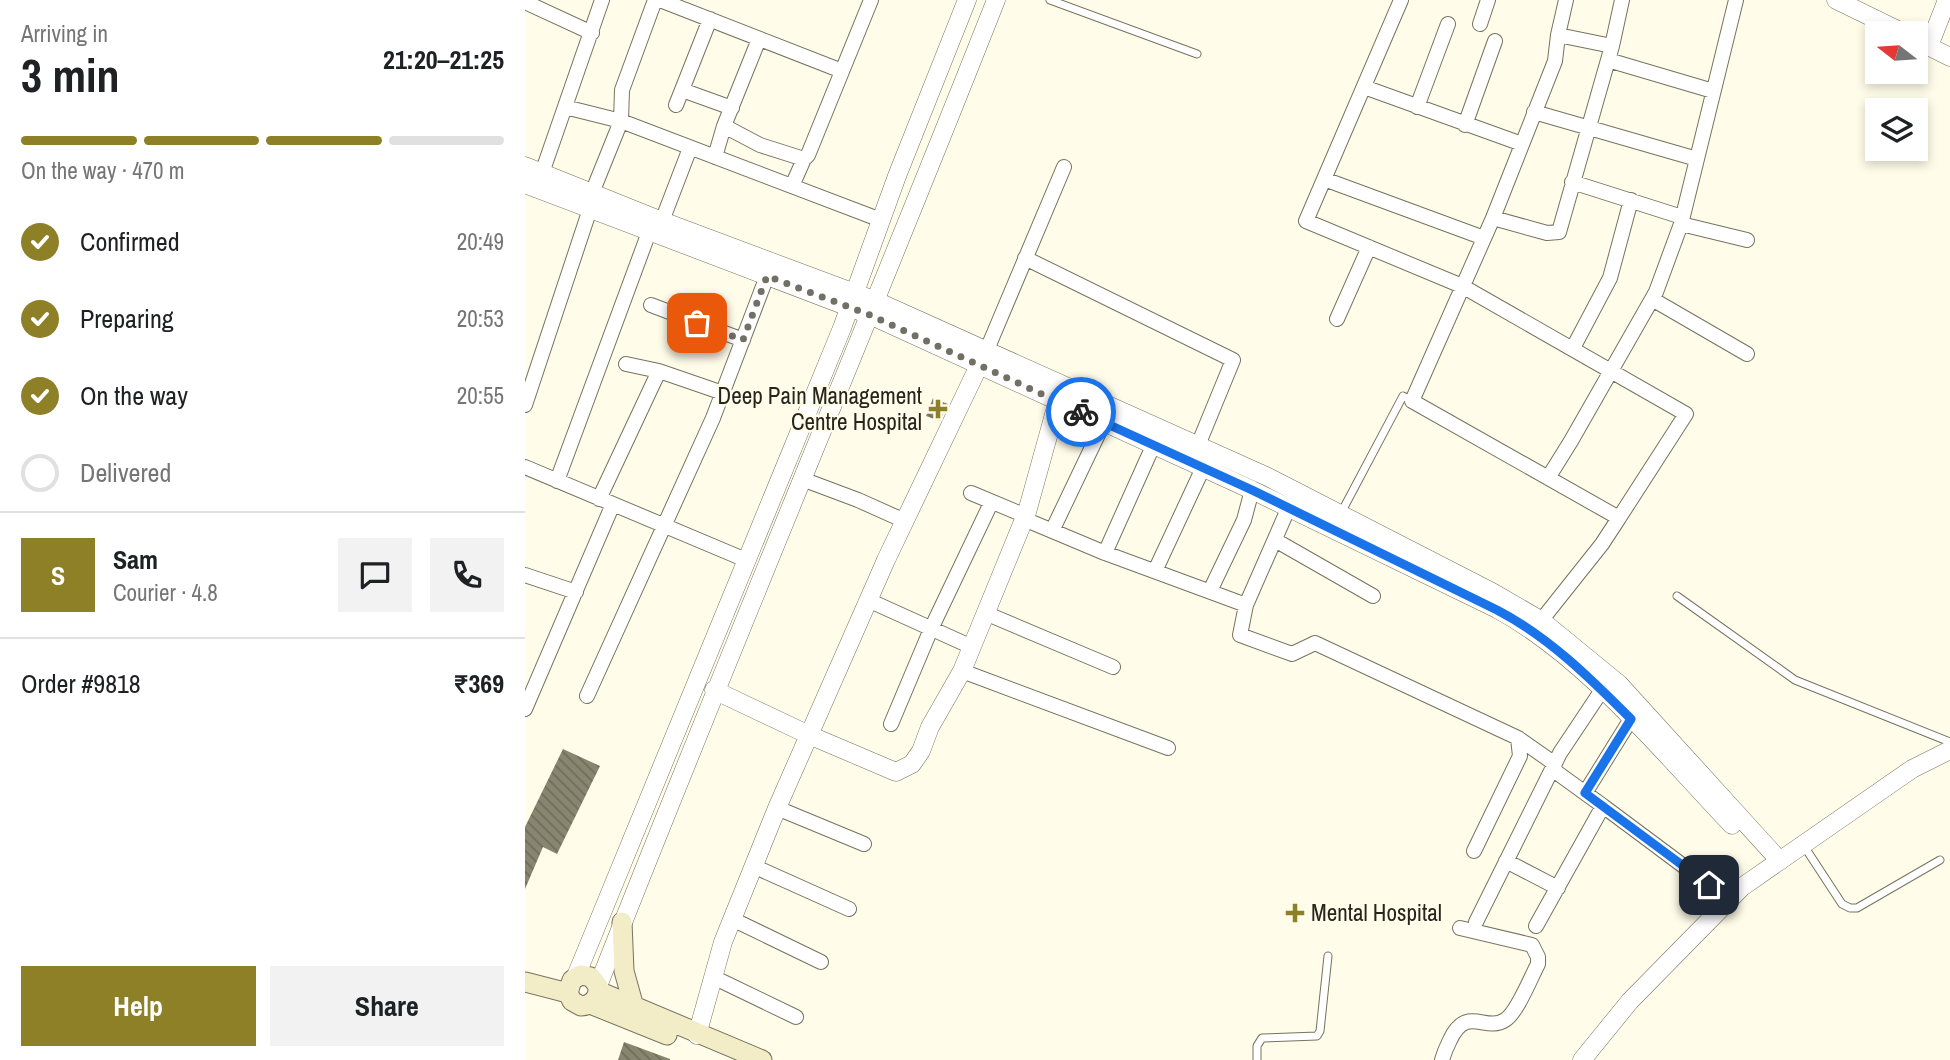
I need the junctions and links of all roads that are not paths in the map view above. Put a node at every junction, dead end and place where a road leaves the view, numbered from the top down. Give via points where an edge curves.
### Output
1 (602, 0) edge
2 (655, 0) edge
3 (660, 0) edge
4 (871, 0) edge
5 (967, 0) edge
6 (996, 0) edge
7 (1050, 0) edge
8 (1401, 0) edge
9 (1487, 0) edge
10 (1566, 0) edge
11 (1622, 0) edge
12 (1736, 0) edge
13 (1836, 0) edge
14 (1947, 0) edge
15 (525, 2) edge
16 (710, 19) junction
17 (1879, 21) edge
18 (1448, 24) dead end
19 (1480, 24) dead end
20 (1929, 31) edge
21 (592, 33) junction
22 (1558, 35) junction
23 (759, 39) junction
24 (1495, 41) dead end
25 (1929, 46) edge
26 (1610, 53) junction
27 (1197, 54) dead end
28 (1950, 57) edge
29 (842, 71) junction
30 (1364, 87) junction
31 (682, 90) junction
32 (1713, 91) junction
33 (676, 105) dead end
34 (565, 107) junction
35 (1417, 107) junction
36 (732, 108) junction
37 (1534, 112) junction
38 (621, 121) junction
39 (1465, 125) junction
40 (724, 126) junction
41 (1588, 127) junction
42 (1521, 145) junction
43 (690, 148) junction
44 (715, 157) junction
45 (804, 159) junction
46 (1697, 159) junction
47 (1064, 167) dead end
48 (533, 169) edge
49 (1324, 179) junction
50 (1572, 182) junction
51 (525, 184) edge
52 (792, 186) junction
53 (1631, 200) junction
54 (591, 201) junction
55 (1493, 218) junction
56 (881, 220) junction
57 (1681, 220) junction
58 (656, 227) junction
59 (1484, 238) junction
60 (1747, 240) dead end
61 (1369, 247) junction
62 (1025, 258) junction
63 (767, 276) junction
64 (1462, 286) junction
65 (1652, 299) junction
66 (851, 301) junction
67 (651, 305) dead end
68 (873, 308) junction
69 (1337, 319) dead end
70 (743, 340) junction
71 (1573, 348) junction
72 (1747, 354) dead end
73 (983, 359) junction
74 (626, 364) dead end
75 (1611, 369) junction
76 (659, 371) junction
77 (723, 393) junction
78 (1060, 394) junction
79 (1412, 401) junction
80 (525, 405) edge
81 (1104, 422) junction
82 (1153, 446) junction
83 (1197, 458) junction
84 (525, 467) edge
85 (1548, 478) junction
86 (802, 479) junction
87 (557, 481) junction
88 (1252, 490) junction
89 (1296, 491) junction
90 (971, 493) dead end
91 (606, 501) junction
92 (991, 503) junction
93 (1289, 508) junction
94 (1341, 514) junction
95 (1025, 518) junction
96 (1619, 518) junction
97 (905, 521) junction
98 (665, 526) junction
99 (1052, 531) junction
100 (1275, 540) junction
101 (1105, 553) junction
102 (746, 560) junction
103 (1155, 571) junction
104 (525, 575) edge
105 (1210, 591) junction
106 (576, 592) junction
107 (1373, 596) dead end
108 (1677, 596) dead end
109 (868, 600) junction
110 (1246, 604) junction
111 (985, 613) junction
112 (1538, 626) junction
113 (931, 629) junction
114 (972, 647) junction
115 (1113, 667) dead end
116 (962, 671) junction
117 (714, 690) junction
118 (1602, 690) junction
119 (587, 696) dead end
120 (527, 701) edge
121 (1631, 719) junction
122 (891, 724) dead end
123 (809, 735) junction
124 (1518, 738) junction
125 (1950, 741) edge
126 (1168, 748) dead end
127 (1950, 750) edge
128 (1554, 767) junction
129 (1585, 793) junction
130 (1603, 806) junction
131 (777, 808) junction
132 (864, 844) dead end
133 (1803, 845) junction
134 (1473, 851) dead end
135 (1940, 860) dead end
136 (1506, 861) junction
137 (1775, 864) junction
138 (753, 866) junction
139 (1558, 888) junction
140 (1729, 900) junction
141 (849, 909) dead end
142 (732, 919) junction
143 (622, 922) junction
144 (1476, 922) dead end
145 (1537, 926) dead end
146 (1460, 928) dead end
147 (1328, 956) dead end
148 (821, 962) dead end
149 (525, 969) edge
150 (713, 977) junction
151 (525, 982) edge
152 (572, 983) junction
153 (595, 993) junction
154 (634, 1007) junction
155 (796, 1017) dead end
156 (697, 1035) junction
157 (726, 1060) edge
158 (762, 1060) edge
159 (1257, 1060) edge
160 (1443, 1060) edge
161 (1582, 1060) edge

1 - 21 street
2 - 38 street via 622,90
3 - 16 street
4 - 29 street
5 - 56 street
6 - 68 street
7 - 27 lane
8 - 30 street
9 - 19 street
10 - 22 street
11 - 26 street
12 - 32 street
13 - 17 street
14 - 20 street
15 - 21 street
16 - 23 street
16 - 31 street
18 - 35 street
21 - 34 street
22 - 26 street
22 - 37 street via 1555,61
23 - 29 street
23 - 36 street
24 - 39 street
25 - 28 street
26 - 32 street
26 - 41 street
29 - 45 street
30 - 35 street
30 - 49 street
31 - 33 street
31 - 36 street
32 - 46 street
34 - 38 street
34 - 48 street
35 - 39 street
36 - 40 street
37 - 41 street
37 - 42 street
38 - 43 street
38 - 54 street
39 - 42 street
40 - 44 street
40 - 45 street
41 - 46 street
41 - 50 street
42 - 55 street
43 - 44 street
43 - 58 street
44 - 52 street
45 - 52 street
46 - 57 street
47 - 62 street
48 - 54 street
49 - 59 street
49 - 61 street via 1306,221
50 - 53 street
50 - 55 street via 1559,232
51 - 54 street
52 - 56 street
53 - 57 street
53 - 71 street via 1610,278
54 - 58 street
54 - 80 street
55 - 59 street
56 - 66 street
57 - 60 street
57 - 65 street
58 - 63 street
58 - 66 street
58 - 87 street
59 - 64 street
61 - 64 street
61 - 69 street
62 - 73 street
62 - 83 street via 1233,360
63 - 66 street
63 - 70 street
64 - 71 street
64 - 79 street
65 - 72 street
65 - 75 street
66 - 68 street
66 - 102 street
67 - 70 street
68 - 73 street
68 - 86 street
70 - 77 street
71 - 75 street
73 - 78 street
73 - 97 street
74 - 76 street
75 - 85 street
75 - 96 street via 1686,414
76 - 77 street
76 - 91 street
77 - 98 street
78 - 81 street
78 - 83 street
78 - 95 street
79 - 85 street
79 - 94 lane via 1403,396
81 - 82 street
81 - 99 street
82 - 83 street
82 - 101 street
83 - 88 street
83 - 89 street
83 - 103 street
84 - 87 street
85 - 96 street
86 - 97 street
86 - 117 street
87 - 91 street
88 - 93 street
88 - 105 street via 1244,520
89 - 93 street
89 - 94 street
90 - 92 street
91 - 98 street
91 - 106 street
92 - 95 street
92 - 113 street
93 - 100 street
93 - 112 street
94 - 112 street
95 - 99 street
95 - 111 street
96 - 112 street
97 - 109 street
98 - 102 street
98 - 119 street
99 - 101 street
100 - 107 street
100 - 110 street
101 - 103 street
102 - 152 street
103 - 105 street
104 - 106 street
105 - 110 street
106 - 120 street
108 - 125 lane via 1795,680
109 - 113 street
109 - 123 street
110 - 124 street via 1240,635 1292,654 1315,643
111 - 114 street
111 - 115 street
112 - 118 street
112 - 137 street via 1619,684
113 - 114 street
113 - 122 street
114 - 116 street
116 - 123 street via 921,751 912,764 896,772
116 - 126 street
117 - 123 street
117 - 143 street
118 - 121 street
118 - 128 street
121 - 129 street
121 - 137 street
123 - 131 street
124 - 128 street
124 - 134 street via 1520,756
127 - 133 street via 1912,769
128 - 129 street
128 - 136 street
129 - 130 street
130 - 139 street
130 - 140 street
131 - 132 street
131 - 138 street
133 - 135 lane via 1842,904 1850,908
133 - 137 street
136 - 139 street
136 - 144 street
137 - 140 street
138 - 141 street
138 - 142 street
139 - 145 street
140 - 161 street via 1630,1001
142 - 148 street
142 - 150 street
143 - 153 street
143 - 154 main road via 624,971
146 - 160 street via 1532,945 1538,964 1511,1016 1500,1022 1460,1023
147 - 159 lane via 1318,1035 1262,1038
149 - 152 main road
150 - 155 street
150 - 156 street
151 - 152 main road
152 - 153 main road via 581,975 591,977
152 - 153 main road via 576,1004
153 - 154 main road
153 - 157 main road
154 - 156 main road
156 - 158 main road

